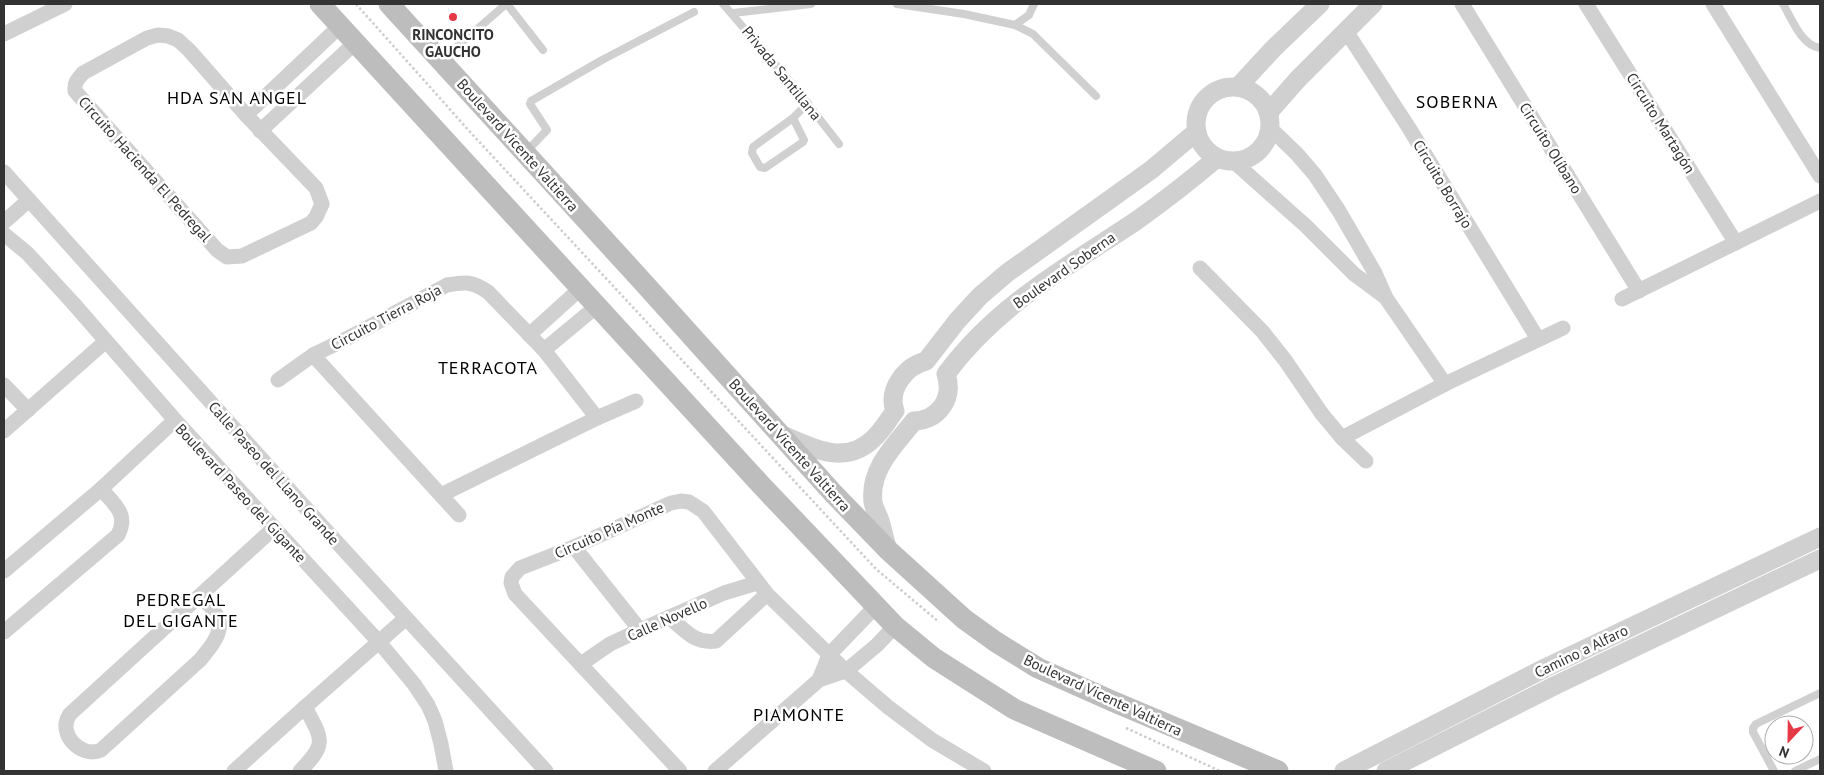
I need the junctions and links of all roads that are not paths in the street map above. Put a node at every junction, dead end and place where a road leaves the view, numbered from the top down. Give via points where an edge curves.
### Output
1 (65, 4) edge
2 (320, 4) edge
3 (389, 4) edge
4 (507, 4) edge
5 (724, 4) edge
6 (812, 4) edge
7 (897, 4) edge
8 (1034, 4) edge
9 (1320, 4) edge
10 (1373, 4) edge
11 (1462, 4) edge
12 (1586, 4) edge
13 (1714, 4) edge
14 (1783, 4) edge
15 (694, 12) dead end
16 (733, 13) junction
17 (1015, 25) junction
18 (340, 26) junction
19 (1346, 31) junction
20 (4, 34) edge
21 (355, 43) junction
22 (1820, 48) edge
23 (543, 50) dead end
24 (442, 61) junction
25 (1238, 87) junction
26 (1096, 96) dead end
27 (808, 104) junction
28 (246, 115) junction
29 (793, 118) junction
30 (1270, 121) junction
31 (260, 130) junction
32 (1196, 132) junction
33 (839, 144) dead end
34 (525, 152) junction
35 (1225, 160) junction
36 (4, 172) edge
37 (1820, 176) edge
38 (28, 200) junction
39 (1820, 202) edge
40 (4, 222) edge
41 (4, 234) edge
42 (1736, 243) junction
43 (1200, 268) dead end
44 (581, 288) junction
45 (1639, 292) junction
46 (1386, 298) junction
47 (1622, 299) dead end
48 (597, 306) junction
49 (1563, 328) dead end
50 (529, 335) junction
51 (1538, 339) junction
52 (106, 341) junction
53 (544, 350) junction
54 (313, 355) junction
55 (926, 361) junction
56 (946, 374) junction
57 (278, 380) dead end
58 (1445, 384) junction
59 (4, 385) edge
60 (636, 400) dead end
61 (28, 410) junction
62 (895, 411) junction
63 (597, 418) junction
64 (175, 420) junction
65 (914, 421) junction
66 (4, 431) edge
67 (778, 434) junction
68 (1342, 438) junction
69 (1366, 460) dead end
70 (101, 489) junction
71 (442, 495) junction
72 (459, 515) dead end
73 (274, 528) junction
74 (1820, 537) edge
75 (574, 547) junction
76 (888, 550) junction
77 (1820, 559) edge
78 (4, 571) edge
79 (762, 589) junction
80 (201, 596) junction
81 (875, 607) junction
82 (406, 618) junction
83 (669, 618) junction
84 (895, 626) junction
85 (640, 630) junction
86 (4, 632) edge
87 (379, 642) junction
88 (829, 654) junction
89 (581, 664) junction
90 (846, 671) junction
91 (819, 680) junction
92 (1820, 693) edge
93 (304, 707) junction
94 (1820, 759) edge
95 (1260, 767) edge
96 (1395, 769) edge
97 (977, 770) edge
98 (234, 771) edge
99 (300, 771) edge
100 (446, 771) edge
101 (546, 771) edge
102 (680, 771) edge
103 (715, 771) edge
104 (1156, 771) edge
105 (1278, 771) edge
106 (1344, 771) edge
107 (1774, 771) edge
108 (1795, 771) edge

1 - 20 street
2 - 18 main road
3 - 24 main road, Boulevard Vicente Valtierra
4 - 23 lane
4 - 24 lane
5 - 16 lane, Privada Santillana
6 - 16 lane
7 - 17 lane
8 - 17 lane via 1029,16
9 - 25 street
10 - 19 street
11 - 45 street, Circuito Olíbano
12 - 42 street, Circuito Martagón
13 - 37 street
14 - 22 lane via 1804,39 1813,47
15 - 34 lane via 531,101 547,130
16 - 27 lane, Privada Santillana
17 - 26 lane via 1033,34
18 - 21 main road
18 - 28 street
19 - 30 street
19 - 51 street, Circuito Borrajo
21 - 31 street
21 - 44 main road
24 - 34 main road, Boulevard Vicente Valtierra
25 - 30 street via 1252,91 1262,100
25 - 32 street via 1226,87 1205,98 1197,114
27 - 29 lane
27 - 33 lane, Privada Santillana
28 - 31 street, Circuito Hacienda El Pedregal
28 - 31 street, Circuito Hacienda El Pedregal via 189,50 168,36 147,38 83,73 74,85 86,103 217,250 227,257 242,256 311,223 322,204 316,188
29 - 29 lane via 753,147 752,153 760,167 765,168 804,142
30 - 35 street via 1266,142 1258,152 1247,159
30 - 46 street via 1316,175
32 - 35 street via 1208,152
32 - 55 street, Boulevard Soberna via 1152,170 980,296
34 - 67 main road, Boulevard Vicente Valtierra
35 - 46 street via 1248,176 1306,226 1354,274
35 - 56 street, Boulevard Soberna via 1026,294 961,354
36 - 38 street, Calle Paseo del Llano Grande
38 - 40 street
38 - 82 street, Calle Paseo del Llano Grande
39 - 42 street
41 - 52 street, Boulevard Paseo del Gigante via 27,253
42 - 45 street
43 - 68 street via 1262,331
44 - 48 main road
44 - 50 street
45 - 47 street
46 - 58 street
48 - 53 street
48 - 81 main road
49 - 51 street
50 - 53 street, Circuito Tierra Roja
50 - 54 street, Circuito Tierra Roja via 488,292 464,282 447,285
51 - 58 street
52 - 61 street
52 - 64 street, Boulevard Paseo del Gigante
53 - 63 street, Circuito Tierra Roja
54 - 57 street, Circuito Tierra Roja
54 - 71 street, Circuito Tierra Roja
55 - 56 street
55 - 62 street, Boulevard Soberna via 908,369 900,380 893,398
56 - 65 street via 950,391 940,409 931,417
58 - 68 street
59 - 61 street
60 - 63 street
61 - 66 street
62 - 65 street
62 - 67 street via 874,438 850,452 838,454 818,450
63 - 71 street
64 - 70 street
64 - 73 street, Boulevard Paseo del Gigante
65 - 76 street via 885,457 872,486 873,503
67 - 76 main road, Boulevard Vicente Valtierra
68 - 69 street
70 - 78 street
70 - 86 street via 120,512 122,526 118,535
71 - 72 street, Circuito Tierra Roja
73 - 80 street
73 - 87 street, Boulevard Paseo del Gigante
74 - 106 street, Camino a Alfaro via 1545,668
75 - 79 street, Circuito Pía Monte via 671,503 689,502 703,511
75 - 85 street
75 - 89 street, Circuito Pía Monte via 520,568 511,583 514,594
76 - 95 main road, Boulevard Vicente Valtierra via 964,619 1038,668
77 - 96 street, Camino a Alfaro via 1556,684
79 - 83 street, Calle Novello via 724,593
79 - 83 street via 716,641 706,643 695,639
79 - 88 street, Circuito Pía Monte
80 - 80 street via 70,714 66,720 66,732 80,749 101,750 200,660 212,645 220,625 218,616
81 - 84 main road
81 - 88 street
82 - 87 street
82 - 101 street, Calle Paseo del Llano Grande
83 - 85 street, Calle Novello
84 - 90 street
84 - 104 main road via 934,658 1014,709
85 - 89 street, Calle Novello via 610,644
87 - 93 street
87 - 100 street, Boulevard Paseo del Gigante via 428,706
88 - 90 street, Circuito Pía Monte
88 - 91 street
89 - 102 street, Circuito Pía Monte
90 - 91 street
90 - 97 street, Circuito Pía Monte via 888,707
91 - 103 street
92 - 107 lane via 1753,728
93 - 98 street
93 - 99 street via 320,734 320,742 313,758
94 - 108 lane
95 - 105 main road, Boulevard Vicente Valtierra

